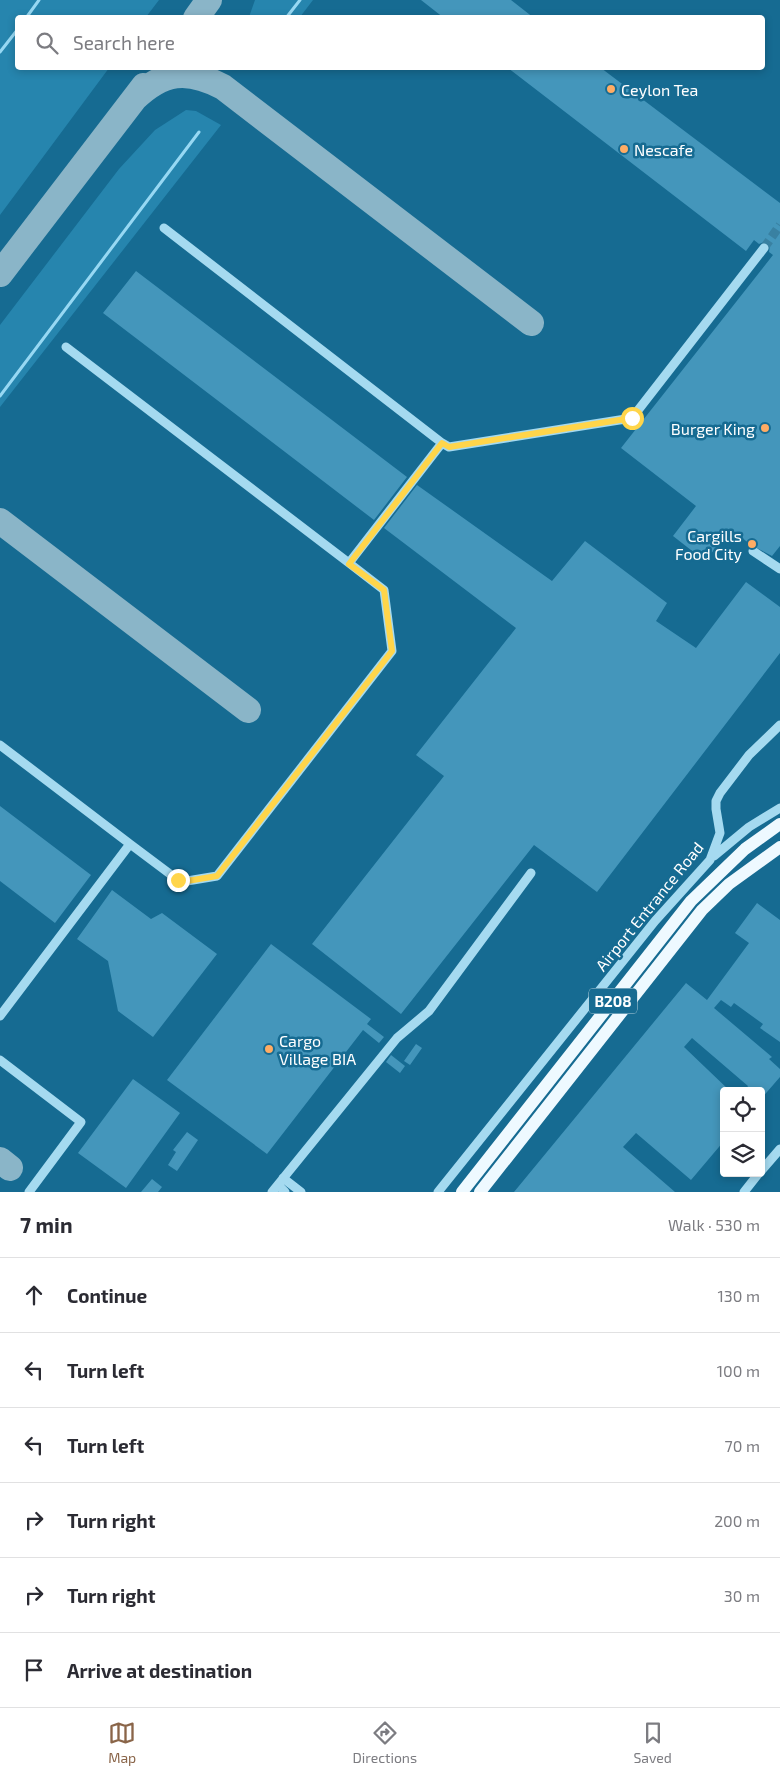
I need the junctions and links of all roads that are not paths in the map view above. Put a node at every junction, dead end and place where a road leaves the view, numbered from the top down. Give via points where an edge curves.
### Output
1 (164, 228) dead end
2 (764, 248) tunnel mouth
3 (66, 347) dead end
4 (442, 443) junction
5 (753, 551) dead end
6 (349, 564) junction
7 (780, 569) edge
8 (780, 725) edge
9 (0, 745) edge
10 (780, 808) edge
11 (780, 824) edge
12 (130, 844) junction
13 (780, 847) edge
14 (710, 860) junction
15 (531, 873) dead end
16 (0, 1016) edge
17 (0, 1060) edge
18 (780, 1149) edge
19 (765, 1166) edge
20 (756, 1177) edge
21 (278, 1185) edge
22 (28, 1192) edge
23 (286, 1192) edge
24 (301, 1192) edge
25 (438, 1192) edge
26 (462, 1192) edge
27 (480, 1192) edge
28 (744, 1192) edge

1 - 4 lane
2 - 4 lane via 632,418 449,447
3 - 6 lane
4 - 6 lane
5 - 7 lane
6 - 12 lane via 384,590 392,651 217,876 178,880
8 - 14 lane, Airport Entrance Road via 749,755 720,792 716,809 720,833
9 - 12 lane
10 - 14 lane via 749,827
11 - 26 main road, B208 via 744,850 691,901
12 - 16 lane
13 - 27 main road, B208 via 729,884 702,910
14 - 25 lane, Airport Entrance Road via 655,921
15 - 21 lane via 429,1011 397,1038
17 - 22 lane via 81,1122
18 - 19 lane
20 - 28 lane
21 - 23 lane
21 - 24 lane

